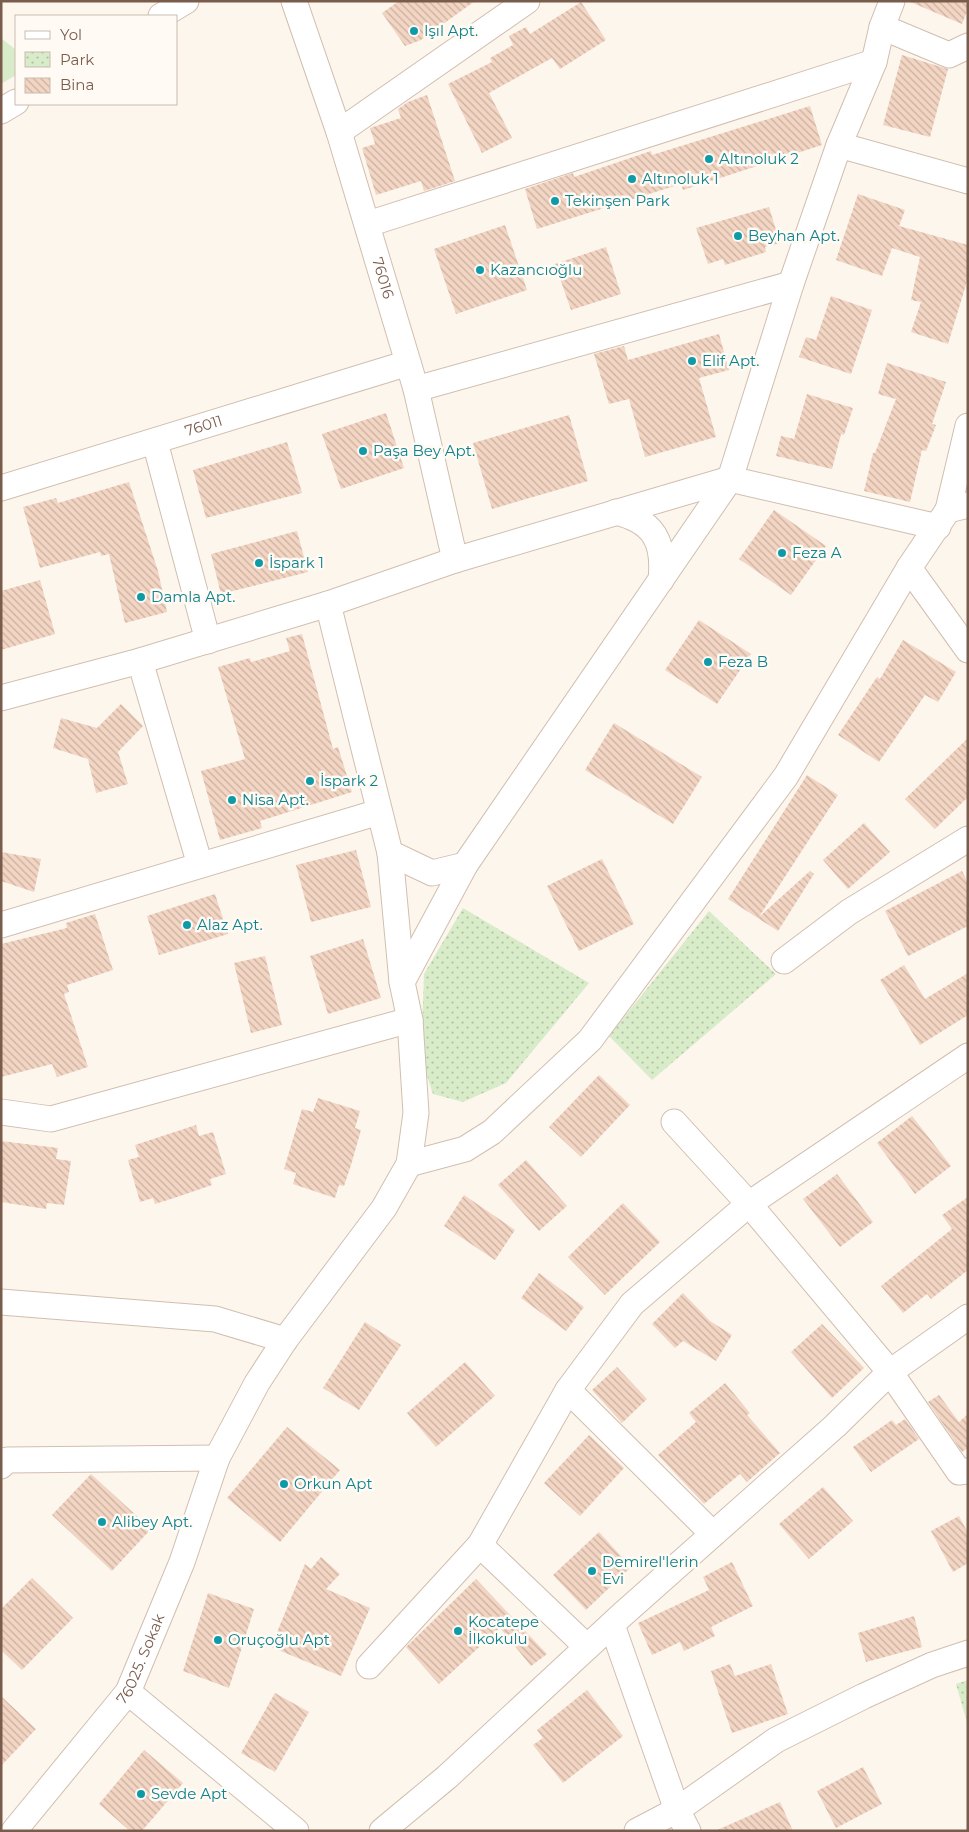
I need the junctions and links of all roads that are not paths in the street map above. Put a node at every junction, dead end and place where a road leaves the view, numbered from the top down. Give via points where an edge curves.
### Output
1 (186, 1) edge
2 (294, 1) edge
3 (527, 1) edge
4 (892, 1) edge
5 (163, 15) edge
6 (882, 28) junction
7 (968, 46) edge
8 (874, 62) junction
9 (15, 103) edge
10 (1, 111) edge
11 (339, 132) junction
12 (839, 145) junction
13 (968, 181) edge
14 (368, 224) junction
15 (791, 284) junction
16 (408, 363) junction
17 (416, 389) junction
18 (968, 426) edge
19 (155, 442) junction
20 (730, 479) junction
21 (1, 488) edge
22 (616, 512) junction
23 (952, 514) edge
24 (455, 560) junction
25 (909, 568) junction
26 (661, 580) junction
27 (328, 604) junction
28 (208, 641) junction
29 (968, 650) edge
30 (140, 661) junction
31 (1, 698) edge
32 (379, 812) junction
33 (968, 839) edge
34 (390, 853) junction
35 (200, 865) junction
36 (464, 865) junction
37 (1, 925) edge
38 (784, 962) dead end
39 (402, 982) junction
40 (410, 1020) junction
41 (968, 1056) edge
42 (1, 1112) edge
43 (674, 1122) dead end
44 (409, 1164) junction
45 (749, 1204) junction
46 (1, 1302) edge
47 (968, 1317) edge
48 (285, 1340) junction
49 (890, 1372) junction
50 (568, 1390) junction
51 (217, 1458) junction
52 (1, 1466) edge
53 (968, 1471) edge
54 (713, 1534) junction
55 (480, 1545) junction
56 (612, 1625) junction
57 (587, 1648) junction
58 (968, 1653) edge
59 (369, 1666) dead end
60 (128, 1692) junction
61 (683, 1821) edge
62 (14, 1831) edge
63 (296, 1831) edge
64 (382, 1831) edge
65 (637, 1831) edge

1 - 5 street
2 - 11 street, 76016
3 - 11 street
4 - 6 street
6 - 7 street via 949,55
6 - 8 street
8 - 12 street
8 - 14 street
9 - 10 street
11 - 14 street, 76016
12 - 13 street
12 - 15 street
14 - 16 street, 76016
15 - 17 street
15 - 20 street
16 - 17 street, 76016
16 - 19 street, 76011
17 - 24 street, 76016
18 - 23 street
19 - 21 street, 76011
19 - 28 street
20 - 22 street
20 - 23 street
20 - 26 street
22 - 24 street
22 - 26 street via 634,517 649,527 659,542 663,561
23 - 25 street
24 - 27 street
25 - 29 street
25 - 44 street via 786,776 590,1040 492,1132 465,1149
26 - 36 street
27 - 28 street
27 - 32 street
28 - 30 street
30 - 31 street
30 - 35 street
32 - 34 street
32 - 35 street
33 - 38 street via 848,912
34 - 36 street via 432,873
34 - 39 street
35 - 37 street
36 - 39 street
39 - 40 street
40 - 42 street via 51,1119
40 - 44 street via 416,1113
41 - 45 street
43 - 45 street
44 - 48 street, 76025. Sokak via 384,1208
45 - 49 street
45 - 50 street via 632,1304
46 - 48 street via 215,1319
47 - 49 street
48 - 51 street, 76025. Sokak
49 - 53 street via 959,1472
49 - 54 street via 835,1426
50 - 54 street
50 - 55 street
51 - 52 street via 8,1460
51 - 60 street, 76025. Sokak via 182,1562
54 - 56 street
55 - 57 street
55 - 59 street
56 - 57 street
56 - 61 street
57 - 64 street via 447,1777
58 - 61 street via 872,1692 776,1740
60 - 62 street, 76025. Sokak
60 - 63 street
61 - 65 street

